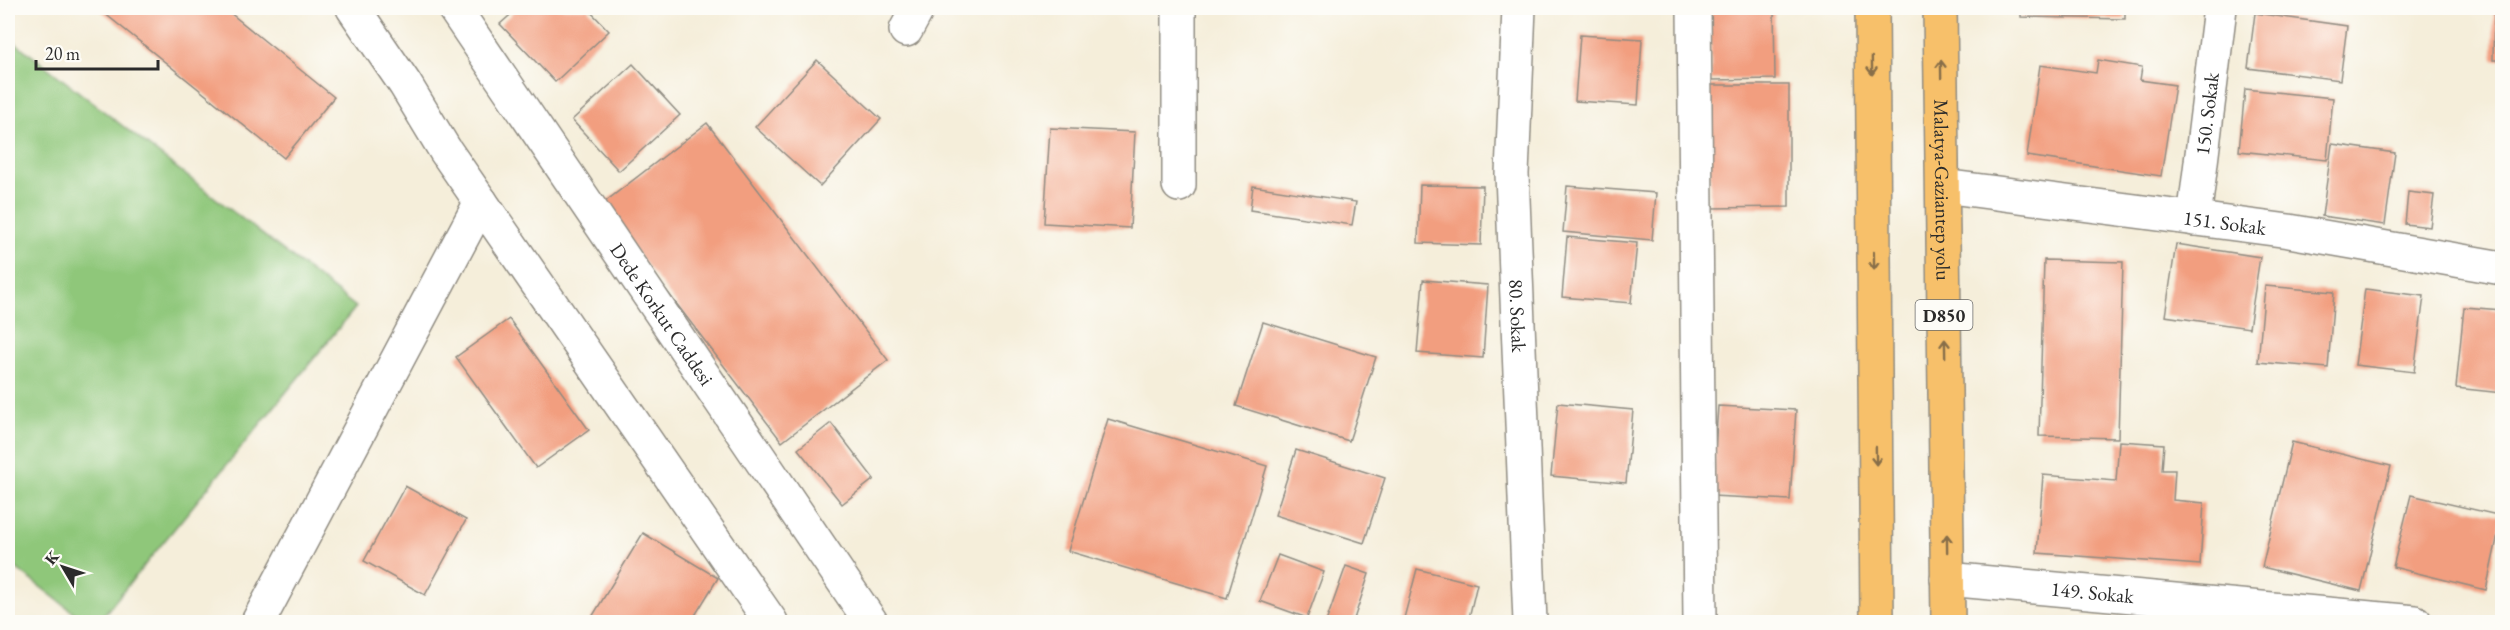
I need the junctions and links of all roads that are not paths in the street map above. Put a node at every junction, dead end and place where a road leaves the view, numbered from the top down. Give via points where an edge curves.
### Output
1 (454, 8) edge
2 (1179, 8) edge
3 (1520, 8) edge
4 (1694, 8) edge
5 (1872, 8) edge
6 (1940, 8) edge
7 (2220, 8) edge
8 (363, 12) edge
9 (1179, 185) dead end
10 (1943, 186) junction
11 (481, 202) junction
12 (2194, 219) junction
13 (2502, 268) edge
14 (1947, 579) junction
15 (258, 622) edge
16 (771, 622) edge
17 (871, 622) edge
18 (1530, 622) edge
19 (1700, 622) edge
20 (1877, 622) edge
21 (1948, 622) edge
22 (2415, 622) edge

1 - 17 street, Dede Korkut Caddesi
2 - 9 street
3 - 18 street, 80. Sokak via 1512,174
4 - 19 street
5 -> 20 highway
10 -> 6 highway, Malatya-Gaziantep yolu / D850
7 - 12 street, 150. Sokak
8 - 11 street
10 - 12 street, 151. Sokak
14 -> 10 highway, Malatya-Gaziantep yolu / D850
11 - 15 street
11 - 16 street
12 - 13 street, 151. Sokak via 2289,231
14 - 21 highway, Malatya-Gaziantep yolu / D850
14 - 22 street, 149. Sokak

